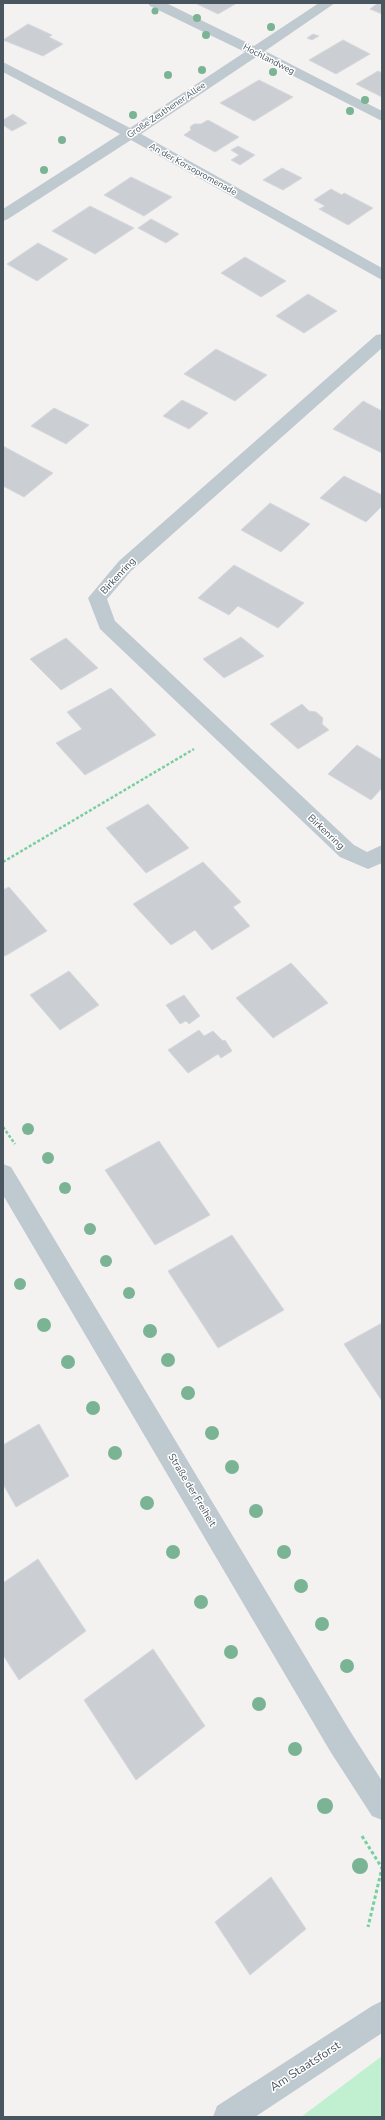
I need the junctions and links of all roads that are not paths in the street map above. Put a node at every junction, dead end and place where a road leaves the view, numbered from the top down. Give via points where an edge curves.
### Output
1 (155, 3) edge
2 (328, 3) edge
3 (254, 51) junction
4 (3, 66) edge
5 (382, 117) edge
6 (131, 134) junction
7 (3, 216) edge
8 (382, 275) edge
9 (382, 339) edge
10 (382, 853) edge
11 (3, 1174) edge
12 (382, 1806) edge
13 (382, 2016) edge
14 (228, 2117) edge

1 - 3 street, Hochlandweg
2 - 3 street, Große Zeuthener Allee
3 - 5 street, Hochlandweg
3 - 6 street, Große Zeuthener Allee
4 - 6 street, An der Korsopromenade
6 - 7 street, Große Zeuthener Allee
6 - 8 street, An der Korsopromenade
9 - 10 street, Birkenring via 125,566 97,598 107,624 347,851 368,861
11 - 12 street, Straße der Freiheit via 340,1741
13 - 14 street, Am Staatsforst

